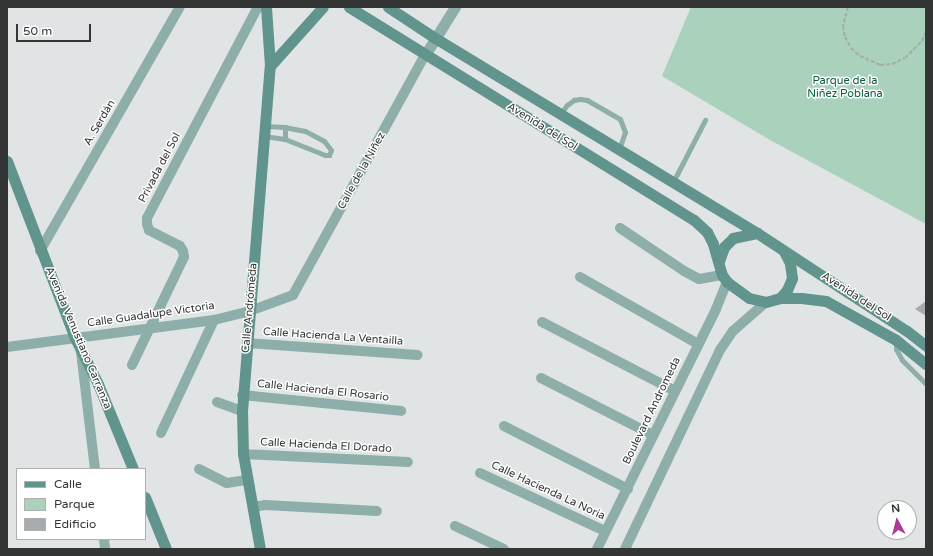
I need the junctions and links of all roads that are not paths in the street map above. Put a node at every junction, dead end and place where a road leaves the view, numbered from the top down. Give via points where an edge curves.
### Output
1 (180, 7) edge
2 (258, 7) edge
3 (266, 7) edge
4 (323, 7) edge
5 (349, 7) edge
6 (388, 7) edge
7 (455, 7) edge
8 (435, 38) junction
9 (425, 55) junction
10 (270, 66) junction
11 (560, 114) junction
12 (705, 120) dead end
13 (285, 127) junction
14 (265, 131) junction
15 (284, 139) junction
16 (619, 149) junction
17 (7, 161) edge
18 (673, 182) junction
19 (620, 228) dead end
20 (757, 233) junction
21 (784, 250) junction
22 (40, 251) junction
23 (719, 261) junction
24 (580, 277) dead end
25 (725, 278) junction
26 (780, 298) junction
27 (766, 302) junction
28 (250, 311) junction
29 (214, 320) junction
30 (542, 322) dead end
31 (151, 328) junction
32 (896, 340) junction
33 (78, 343) junction
34 (246, 343) junction
35 (698, 344) junction
36 (926, 346) edge
37 (7, 347) edge
38 (418, 355) dead end
39 (926, 364) edge
40 (132, 365) dead end
41 (541, 378) dead end
42 (926, 384) edge
43 (675, 391) junction
44 (242, 395) junction
45 (217, 402) dead end
46 (242, 411) junction
47 (401, 411) dead end
48 (504, 426) dead end
49 (161, 433) dead end
50 (653, 435) junction
51 (243, 454) junction
52 (408, 462) dead end
53 (95, 468) edge
54 (133, 468) edge
55 (199, 470) dead end
56 (480, 472) dead end
57 (247, 480) junction
58 (628, 489) junction
59 (146, 499) edge
60 (253, 507) junction
61 (377, 511) dead end
62 (455, 526) dead end
63 (605, 532) junction
64 (166, 549) edge
65 (260, 549) edge
66 (504, 549) edge
67 (597, 549) edge
68 (625, 549) edge

1 - 22 street, A. Serdán
2 - 31 street, Privada del Sol via 147,218 149,230 180,246 184,257
3 - 10 main road, Calle Andrómeda
4 - 10 main road
5 - 9 main road, Avenida del Sol
6 - 8 main road, Avenida del Sol
7 - 8 street, Calle de la Niñez
8 - 9 street, Calle de la Niñez
8 - 11 main road, Avenida del Sol
9 - 23 main road, Avenida del Sol via 694,220 707,232
9 - 28 street, Calle de la Niñez via 298,288 285,300
10 - 14 main road, Calle Andrómeda
11 - 16 main road, Avenida del Sol
11 - 16 lane via 566,105 580,99 587,100 620,119 625,132
12 - 18 lane
13 - 14 lane
13 - 15 lane
13 - 15 lane via 305,131 324,141 331,150 329,155 325,155
14 - 15 lane
14 - 28 main road, Calle Andrómeda
16 - 18 main road, Avenida del Sol
17 - 22 main road, Avenida Venustiano Carranza
18 - 20 main road, Avenida del Sol
19 - 25 street via 699,279
20 - 21 main road
20 - 23 main road via 733,238 724,247
21 - 26 main road via 790,263 792,278
21 - 36 main road, Avenida del Sol
22 - 33 main road, Avenida Venustiano Carranza
23 - 25 main road
24 - 35 street
25 - 27 main road via 749,298
25 - 35 street, Boulevard Andromeda via 716,309
26 - 27 main road
26 - 32 main road, Avenida del Sol via 826,301
27 - 68 street via 733,331 720,350
28 - 29 street, Calle Guadalupe Victoria
28 - 34 main road, Calle Andrómeda
29 - 31 street, Calle Guadalupe Victoria
29 - 49 street
30 - 43 street
31 - 33 street, Calle Guadalupe Victoria
31 - 40 street
32 - 39 main road, Avenida del Sol
32 - 42 lane via 896,349 902,360
33 - 37 street, Calle Guadalupe Victoria
33 - 53 street
33 - 54 main road, Avenida Venustiano Carranza
34 - 38 street, Calle Hacienda La Ventailla
34 - 44 main road, Calle Andrómeda
35 - 43 street, Boulevard Andromeda
41 - 50 street
43 - 50 street, Boulevard Andromeda
44 - 46 main road, Calle Andrómeda
44 - 47 street, Calle Hacienda El Rosario
45 - 46 street
46 - 51 main road, Calle Andrómeda
48 - 58 street
50 - 58 street, Boulevard Andromeda
51 - 52 street, Calle Hacienda El Dorado
51 - 57 main road, Calle Andrómeda
55 - 57 street via 227,483
56 - 63 street, Calle Hacienda La Noria
57 - 60 main road, Calle Andrómeda
58 - 63 street, Boulevard Andromeda
59 - 64 main road
60 - 61 street via 266,505
60 - 65 main road, Calle Andrómeda
62 - 66 street
63 - 67 street, Boulevard Andromeda

